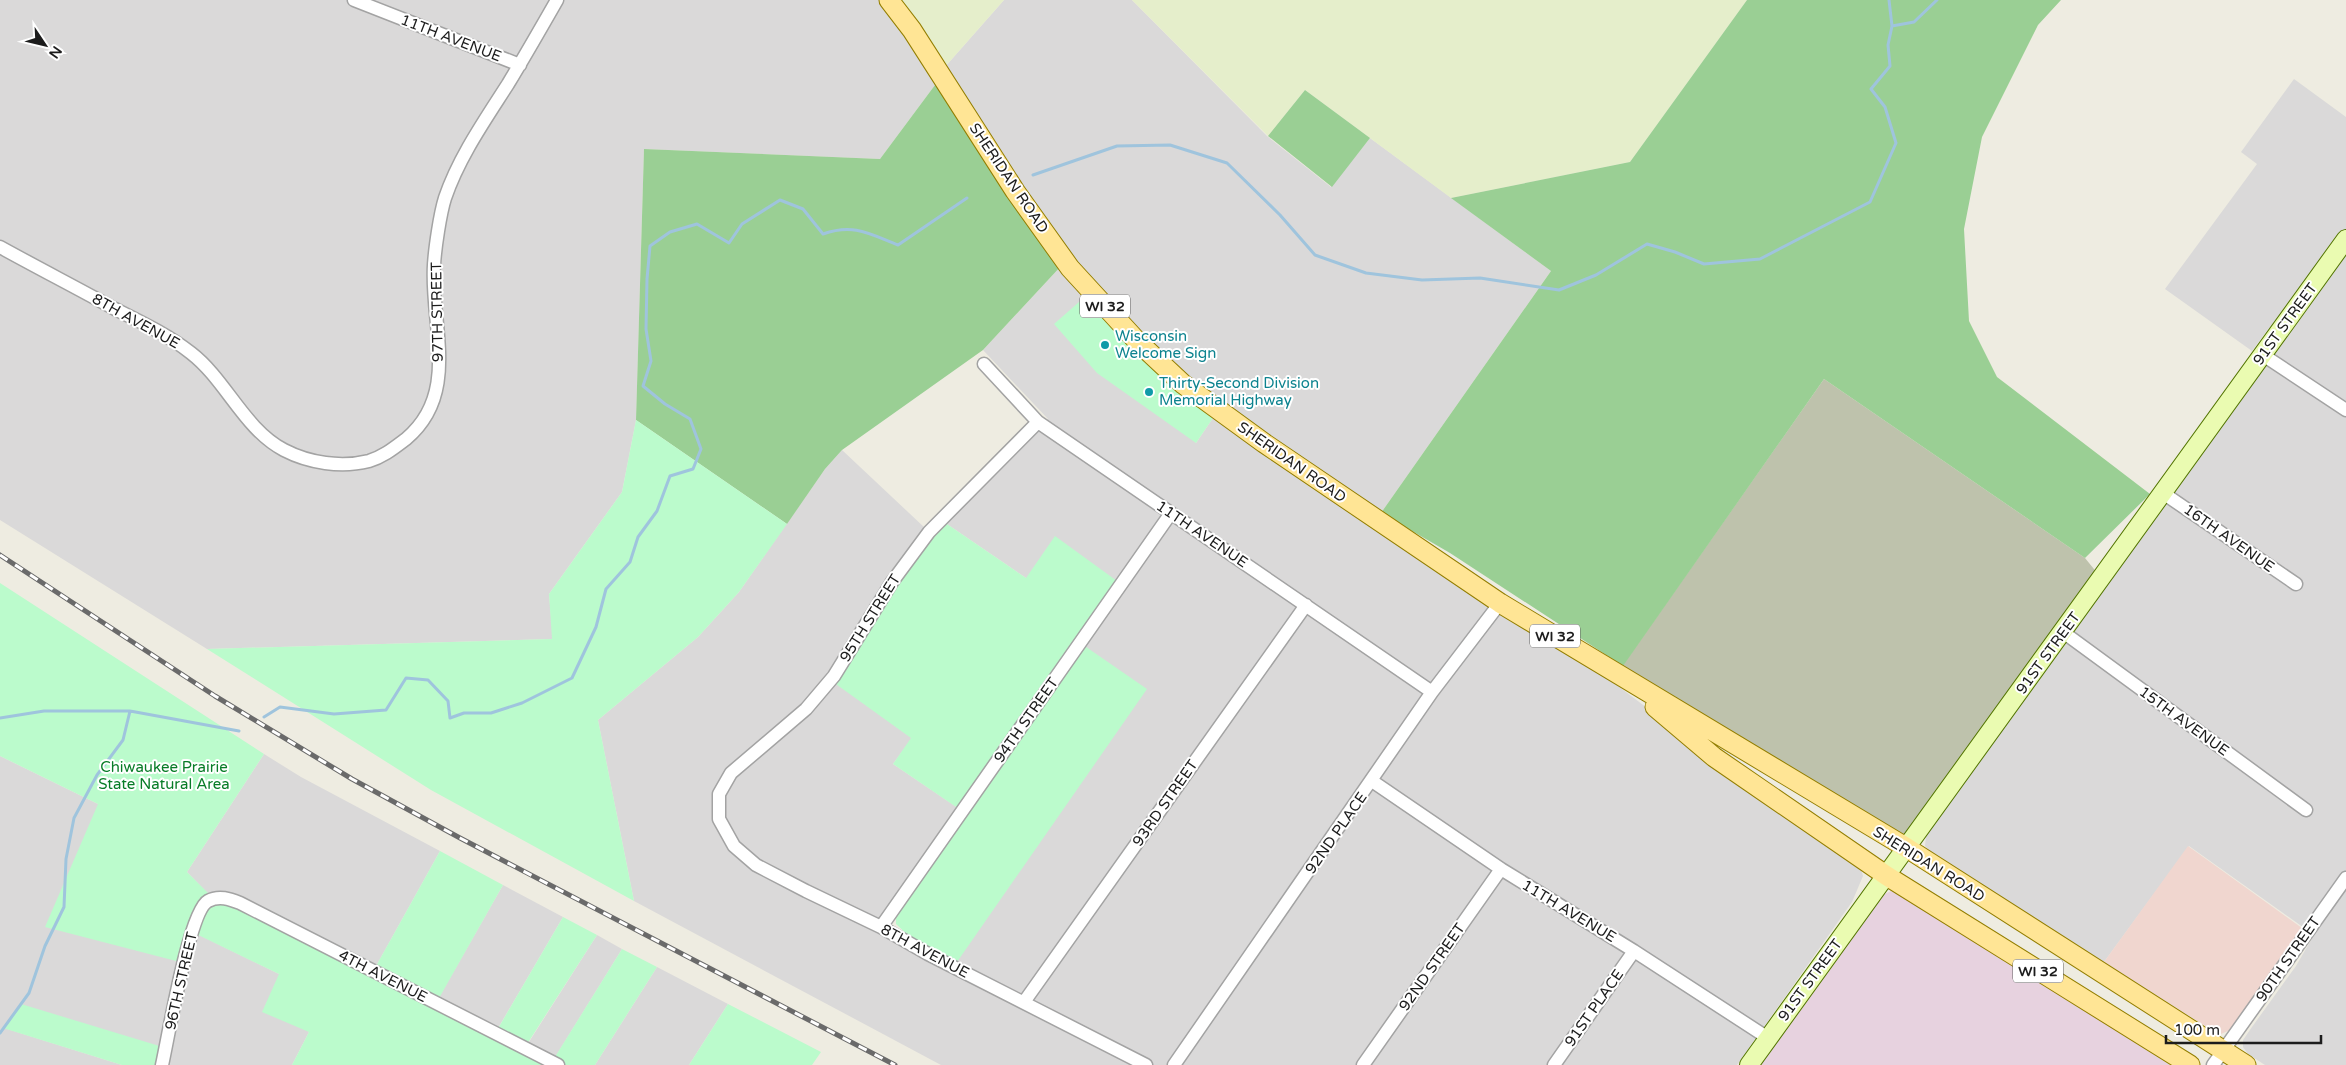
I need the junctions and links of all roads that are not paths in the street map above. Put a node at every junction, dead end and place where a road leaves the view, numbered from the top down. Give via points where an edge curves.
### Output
1 (354, 0) edge
2 (557, 0) edge
3 (889, 0) edge
4 (520, 65) junction
5 (2346, 239) edge
6 (0, 247) edge
7 (2263, 355) junction
8 (984, 364) dead end
9 (2346, 410) edge
10 (1038, 422) junction
11 (357, 464) joint
12 (2163, 493) junction
13 (1171, 513) junction
14 (2296, 584) dead end
15 (1500, 603) junction
16 (1306, 605) junction
17 (2063, 632) junction
18 (1609, 669) junction
19 (1432, 692) junction
20 (1372, 781) junction
21 (2306, 810) dead end
22 (719, 819) joint
23 (1907, 848) junction
24 (1501, 870) junction
25 (1887, 876) junction
26 (2346, 878) edge
27 (207, 901) joint
28 (881, 926) junction
29 (1634, 951) junction
30 (1024, 1002) junction
31 (1768, 1038) junction
32 (2218, 1058) edge
33 (162, 1065) edge
34 (558, 1065) edge
35 (1146, 1065) edge
36 (1174, 1065) edge
37 (1362, 1065) edge
38 (1554, 1065) edge
39 (1749, 1065) edge
40 (2190, 1065) edge
41 (2246, 1065) edge

1 - 4 street, 11TH AVENUE
2 - 4 street, 97TH STREET
3 - 15 main road, SHERIDAN ROAD / WI 32 via 1070,268 1137,341 1183,384 1264,444
4 - 11 street, 97TH STREET via 467,148 445,200 434,266 439,340 438,385 428,410 413,433 394,448 378,459
5 - 7 street, 91ST STREET
6 - 11 street, 8TH AVENUE via 165,335 193,354 258,431 282,449 305,459
7 - 9 street
7 - 12 street, 91ST STREET
8 - 10 street, 11TH AVENUE
10 - 13 street, 11TH AVENUE
10 - 22 street, 95TH STREET via 929,532 892,582 834,676 806,709 731,773 719,794
12 - 14 street, 16TH AVENUE
12 - 17 street, 91ST STREET
13 - 16 street, 11TH AVENUE
13 - 28 street, 94TH STREET
15 - 18 main road, SHERIDAN ROAD / WI 32
15 - 19 street, 92ND PLACE
16 - 19 street, 11TH AVENUE
16 - 30 street, 93RD STREET
17 - 21 street, 15TH AVENUE
17 - 23 street, 91ST STREET
18 - 23 main road, SHERIDAN ROAD / WI 32
18 - 25 main road, SHERIDAN ROAD / WI 32 via 1714,757
19 - 20 street, 92ND PLACE
20 - 24 street, 11TH AVENUE
20 - 36 street, 92ND PLACE
22 - 28 street, 8TH AVENUE via 734,846 756,865
23 - 25 street, 91ST STREET
23 - 32 main road, SHERIDAN ROAD / WI 32
24 - 29 street, 11TH AVENUE
24 - 37 street, 92ND STREET
25 - 31 street, 91ST STREET
25 - 40 main road, SHERIDAN ROAD / WI 32
26 - 32 street, 90TH STREET
27 - 33 street, 96TH STREET via 200,909 188,943
27 - 34 street, 4TH AVENUE via 221,897 240,904
28 - 30 street, 8TH AVENUE via 928,954
29 - 31 street, 11TH AVENUE
29 - 38 street, 91ST PLACE
30 - 35 street, 8TH AVENUE
31 - 39 street, 91ST STREET
32 - 41 main road, SHERIDAN ROAD / WI 32

